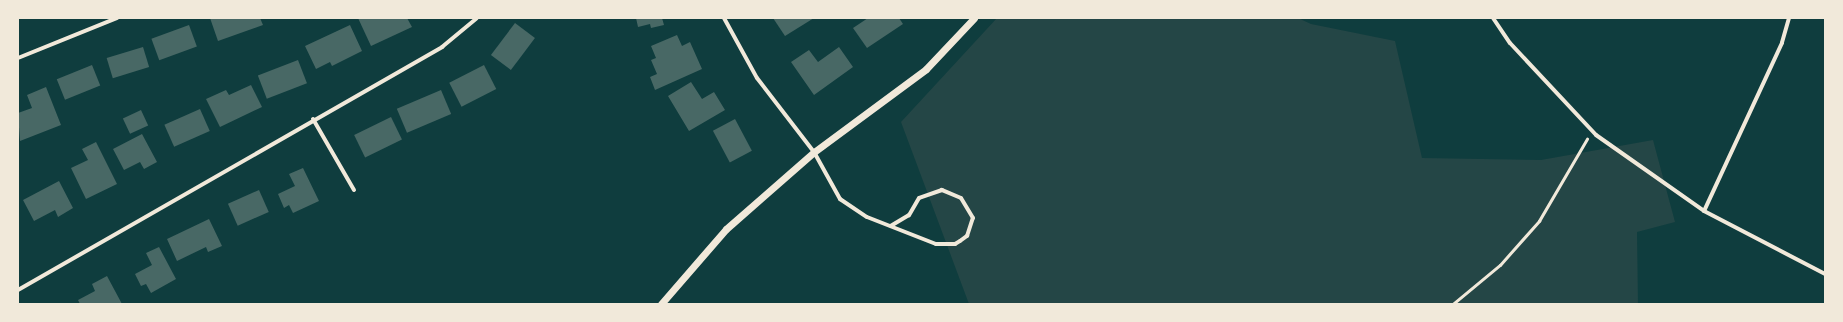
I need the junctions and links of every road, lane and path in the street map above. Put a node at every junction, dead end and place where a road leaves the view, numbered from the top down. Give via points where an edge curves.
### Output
1 (117, 18) edge
2 (477, 18) edge
3 (724, 18) edge
4 (974, 18) edge
5 (1493, 18) edge
6 (1788, 18) edge
7 (18, 58) edge
8 (313, 119) junction
9 (1592, 131) junction
10 (814, 152) junction
11 (354, 190) dead end
12 (1704, 211) junction
13 (892, 226) junction
14 (1825, 274) edge
15 (18, 290) edge
16 (661, 304) edge
17 (1453, 304) edge

1 - 7 street
2 - 8 street via 442,47
3 - 10 street via 757,78
4 - 10 street via 926,69
5 - 9 street via 1510,43
6 - 12 street via 1782,43
8 - 11 street
8 - 15 street
9 - 12 street
9 - 17 path via 1539,221 1500,266
10 - 13 street via 840,199 867,216
10 - 16 street via 726,229
12 - 14 street
13 - 13 street via 936,244 955,244 967,236 973,218 961,198 942,190 920,198 909,216

